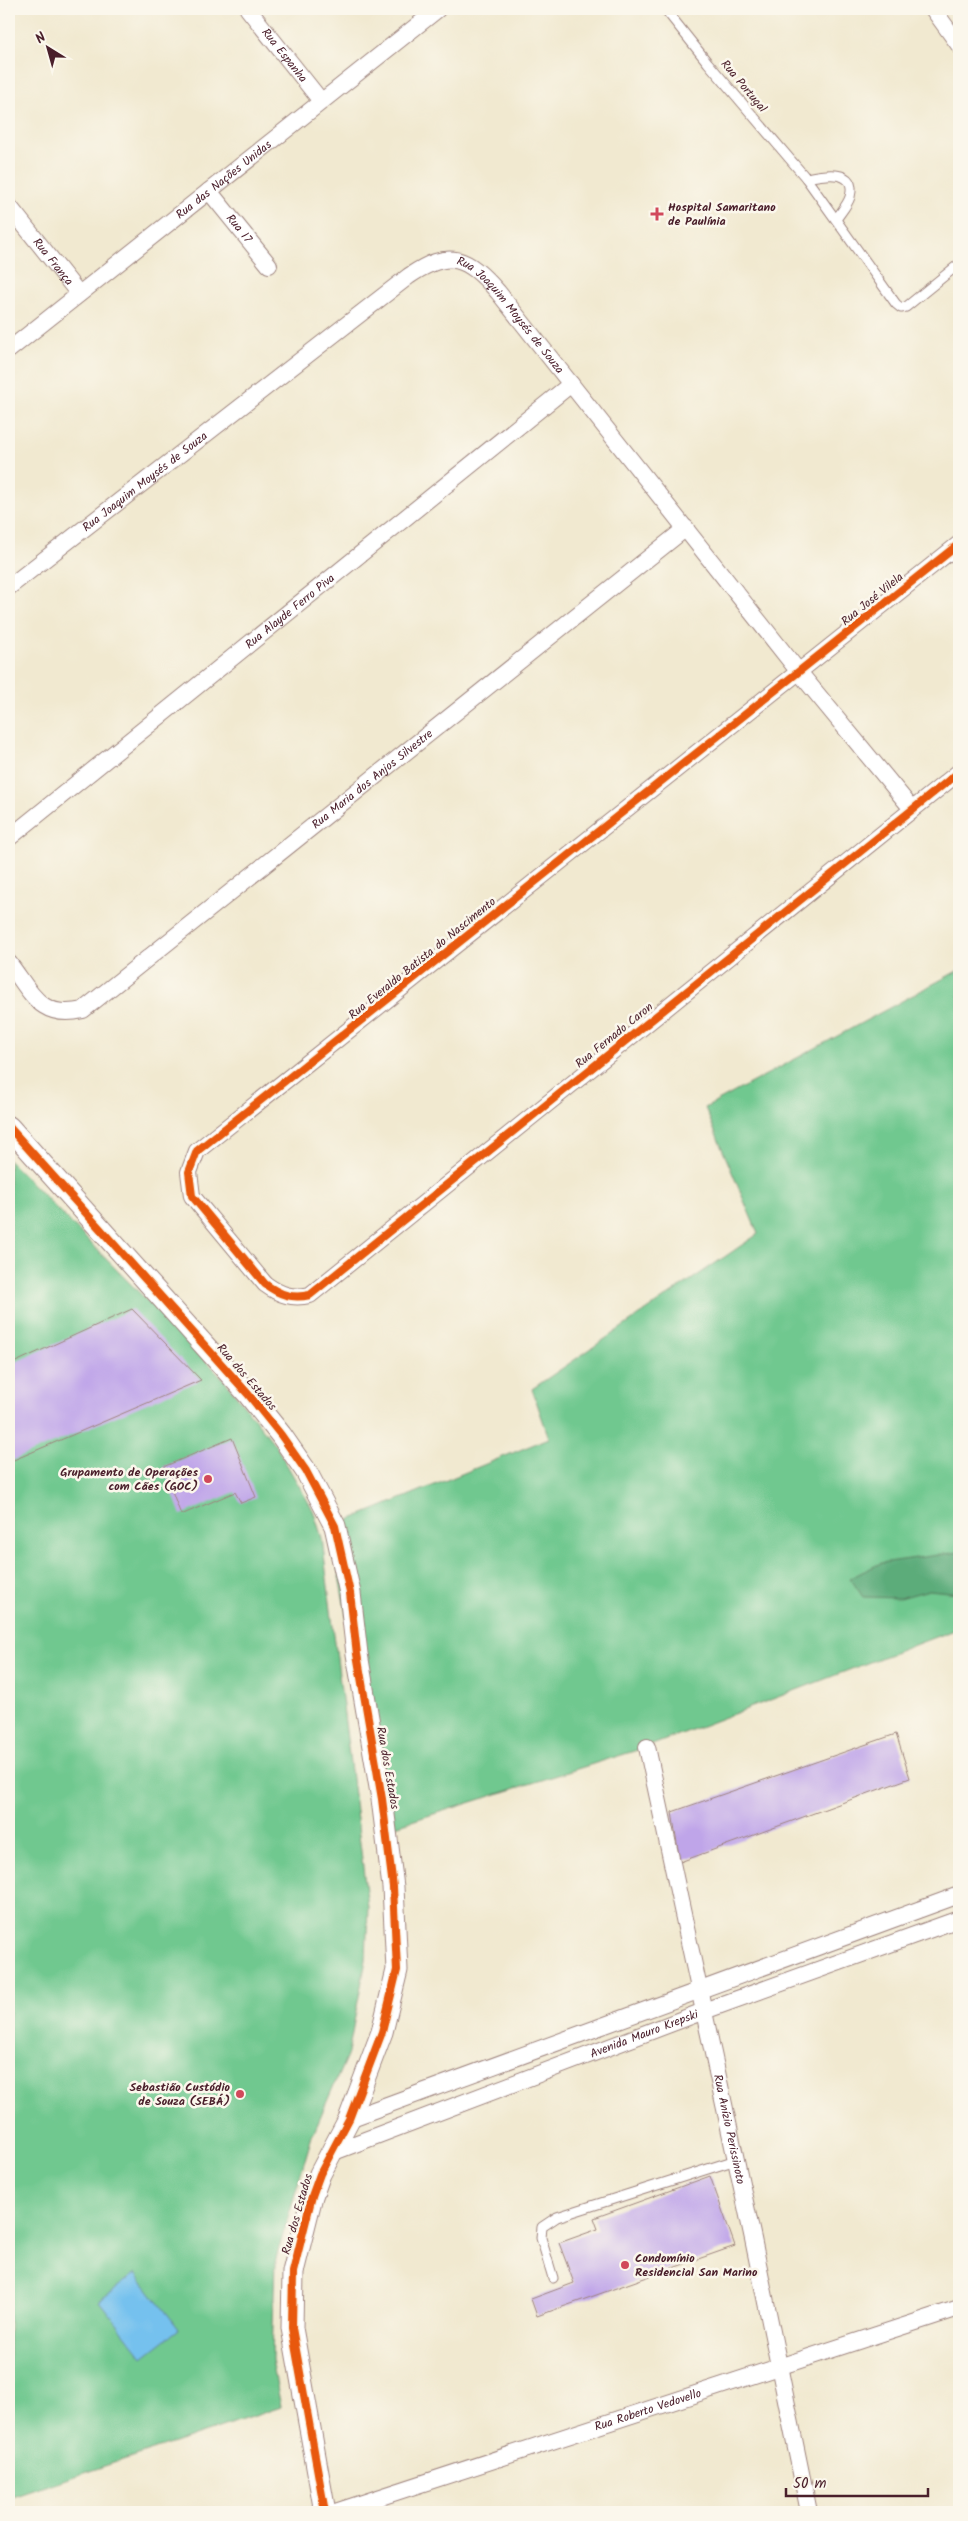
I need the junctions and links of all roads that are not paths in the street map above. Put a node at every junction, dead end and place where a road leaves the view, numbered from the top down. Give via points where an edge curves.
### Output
1 (248, 9) edge
2 (438, 9) edge
3 (665, 9) edge
4 (933, 9) edge
5 (959, 45) edge
6 (321, 101) junction
7 (806, 178) junction
8 (209, 191) junction
9 (9, 206) edge
10 (837, 218) junction
11 (959, 264) edge
12 (269, 265) dead end
13 (79, 294) junction
14 (9, 350) edge
15 (571, 384) junction
16 (686, 528) junction
17 (959, 544) edge
18 (9, 587) edge
19 (799, 672) junction
20 (959, 772) edge
21 (912, 809) junction
22 (9, 838) edge
23 (9, 963) edge
24 (9, 1127) edge
25 (277, 1293) joint
26 (647, 1747) dead end
27 (959, 1895) edge
28 (959, 1919) edge
29 (699, 1990) junction
30 (704, 2011) junction
31 (349, 2119) junction
32 (331, 2153) junction
33 (736, 2160) junction
34 (553, 2278) dead end
35 (959, 2308) edge
36 (779, 2366) junction
37 (325, 2512) edge
38 (335, 2512) edge
39 (809, 2512) edge

1 - 6 street, Rua Espanha
2 - 6 street, Rua das Nações Unidas
3 - 7 lane, Rua Portugal
4 - 5 street
6 - 8 street, Rua das Nações Unidas
7 - 10 lane, Rua Portugal
7 - 10 lane via 832,173 846,180 850,198
8 - 12 street, Rua 17
8 - 13 street, Rua das Nações Unidas
9 - 13 street, Rua França
10 - 11 lane, Rua Portugal via 901,308
13 - 14 street, Rua das Nações Unidas
15 - 16 street, Rua Joaquim Moysés de Souza
15 - 18 street, Rua Joaquim Moysés de Souza via 498,292 468,263 448,259 426,264
15 - 22 street, Rua Alayde Ferro Piva
16 - 19 street, Rua Joaquim Moysés de Souza
16 - 23 street, Rua Maria dos Anjos Silvestre via 83,1010 65,1014 43,1006
17 - 19 street, Rua José Vilela
19 - 21 street, Rua Joaquim Moysés de Souza
19 - 25 street, Rua Everaldo Batista do Nascimento via 197,1152 189,1172 192,1196 265,1284
20 - 21 street, Rua Fernado Caron
21 - 25 street, Rua Fernado Caron via 310,1295 295,1298
24 - 31 street, Rua dos Estados via 254,1401 306,1471 334,1526 350,1593 382,1799 393,1886 397,1970 382,2032
26 - 29 street, Rua Anízio Perissinoto
27 - 29 street, Avenida Mauro Krepski
28 - 30 street, Avenida Mauro Krepski
29 - 30 street, Rua Anízio Perissinoto
29 - 31 street, Avenida Mauro Krepski
30 - 32 street, Avenida Mauro Krepski
30 - 33 street, Rua Anízio Perissinoto
31 - 32 street, Rua dos Estados
32 - 37 street, Rua dos Estados via 312,2196 293,2272 292,2328
33 - 34 lane via 548,2222 542,2227 541,2238
33 - 36 street, Rua Anízio Perissinoto
35 - 36 street, Rua Roberto Vedovello
36 - 38 street, Rua Roberto Vedovello
36 - 39 street, Rua Anízio Perissinoto

